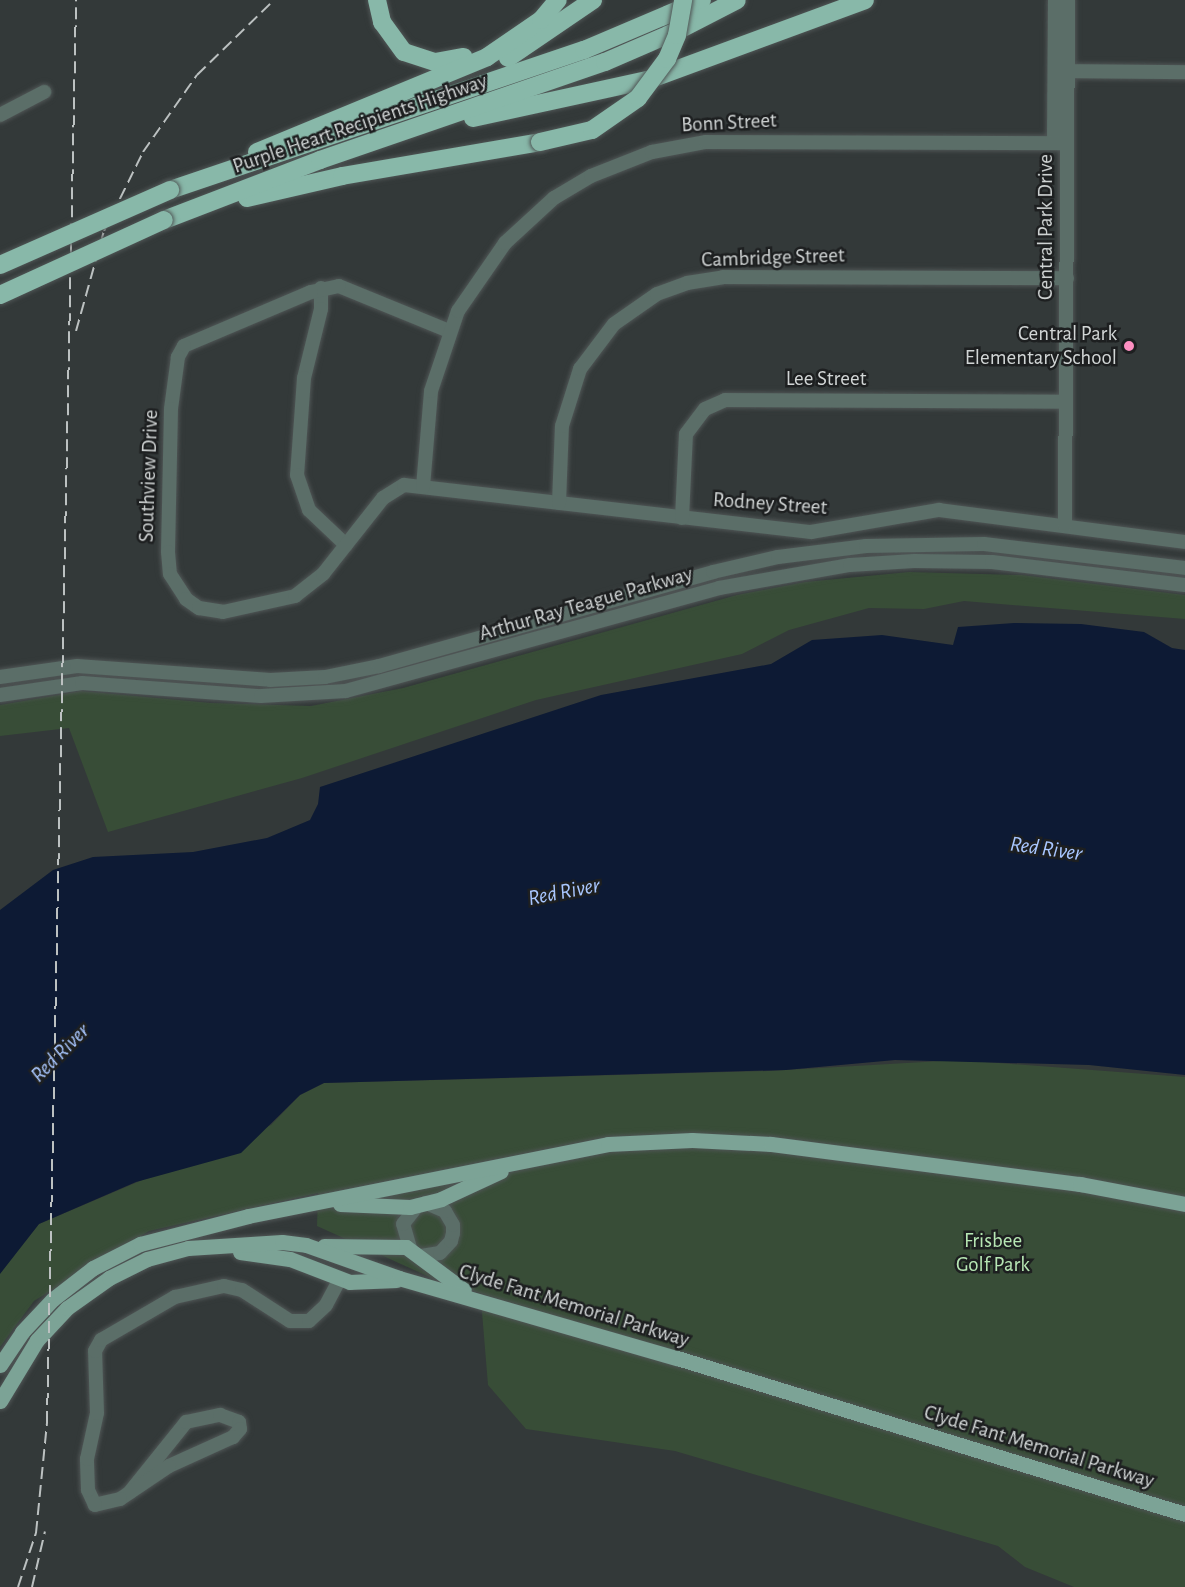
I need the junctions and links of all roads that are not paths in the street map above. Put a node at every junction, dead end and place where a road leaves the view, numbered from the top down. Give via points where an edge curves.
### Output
1 (377, 0) edge
2 (558, 0) edge
3 (593, 0) edge
4 (683, 0) edge
5 (702, 0) edge
6 (738, 0) edge
7 (865, 0) edge
8 (1055, 0) edge
9 (1068, 0) edge
10 (657, 31) junction
11 (1061, 71) junction
12 (1185, 72) edge
13 (44, 92) dead end
14 (0, 115) edge
15 (339, 118) junction
16 (409, 130) junction
17 (1061, 142) junction
18 (170, 190) junction
19 (171, 218) junction
20 (0, 265) edge
21 (1067, 278) junction
22 (321, 288) junction
23 (0, 295) edge
24 (449, 332) junction
25 (1066, 402) junction
26 (423, 487) junction
27 (559, 503) junction
28 (682, 518) junction
29 (1065, 526) junction
30 (1185, 542) edge
31 (346, 545) junction
32 (1185, 568) edge
33 (1185, 585) edge
34 (0, 677) edge
35 (0, 694) edge
36 (564, 1152) junction
37 (422, 1204) junction
38 (1185, 1204) edge
39 (262, 1213) junction
40 (306, 1245) junction
41 (415, 1252) junction
42 (165, 1254) junction
43 (340, 1280) junction
44 (410, 1281) junction
45 (481, 1300) junction
46 (0, 1365) edge
47 (0, 1401) edge
48 (130, 1492) junction
49 (1185, 1514) edge

1 - 2 highway via 382,22 392,40 404,52 435,63 465,57
2 - 15 highway via 541,20 487,57
3 - 15 highway via 541,38 480,72
4 - 19 highway, bridge via 677,35 667,59 638,98 592,130 342,176
5 - 10 highway, Purple Heart Recipients Highway
6 - 10 highway, Purple Heart Recipients Highway
7 - 16 highway via 648,80
8 - 11 street, Central Park Drive
9 - 11 street, Central Park Drive
10 - 16 highway, Purple Heart Recipients Highway
10 - 18 highway, Purple Heart Recipients Highway
11 - 12 street
11 - 17 street, Central Park Drive
13 - 14 street
15 - 18 highway
16 - 19 highway, Purple Heart Recipients Highway
17 - 21 street, Central Park Drive via 1070,227
17 - 24 street, Bonn Street via 731,141 652,152 591,176 538,211 488,264
18 - 20 highway, Purple Heart Recipients Highway, bridge
19 - 23 highway, Purple Heart Recipients Highway, bridge
21 - 25 street, Central Park Drive
21 - 27 street, Cambridge Street via 723,277 687,283 657,294 614,324 580,369 562,426
22 - 24 street, Southview Drive via 348,287
22 - 31 street via 321,309 303,386 297,476 309,510
22 - 31 street, Southview Drive via 196,340 180,351 171,409 168,564 173,581 186,599 199,608 223,612 295,596 316,581
24 - 26 street, Bonn Street via 428,408
25 - 28 street, Lee Street via 724,400 705,409 686,434
25 - 29 street, Central Park Drive
26 - 27 street, Rodney Street
26 - 31 street, Southview Drive via 404,485 390,491
27 - 28 street, Rodney Street
28 - 29 street, Rodney Street via 822,532 939,510
29 - 30 street, Rodney Street
32 - 34 street, Arthur Ray Teague Parkway via 984,544 866,546 778,557 713,572 379,666 325,677 270,680 77,666
33 - 35 street, Arthur Ray Teague Parkway via 992,562 850,565 731,585 377,685 336,693 261,696 82,683
36 - 37 main road via 484,1178
36 - 38 main road via 624,1143 741,1141 1080,1184
36 - 39 main road
37 - 39 main road via 346,1204
37 - 41 street via 403,1224
37 - 41 street via 446,1211 453,1233 440,1253
39 - 46 main road via 166,1235 107,1260 42,1309
40 - 41 main road via 393,1244
40 - 42 main road, Clyde Fant Memorial Parkway via 243,1242
40 - 44 main road, Clyde Fant Memorial Parkway
41 - 45 main road via 440,1274
42 - 43 main road via 259,1252 290,1259
42 - 47 main road, Clyde Fant Memorial Parkway via 109,1278 67,1308 29,1351
43 - 44 main road
43 - 48 street via 326,1305 309,1321 290,1321 242,1290 224,1286 175,1298 101,1340 95,1352 97,1413 87,1459 88,1490 95,1505 102,1507
44 - 45 main road, Clyde Fant Memorial Parkway
45 - 49 main road, Clyde Fant Memorial Parkway
48 - 48 street via 186,1422 220,1415 239,1422 240,1429 233,1437 169,1466

